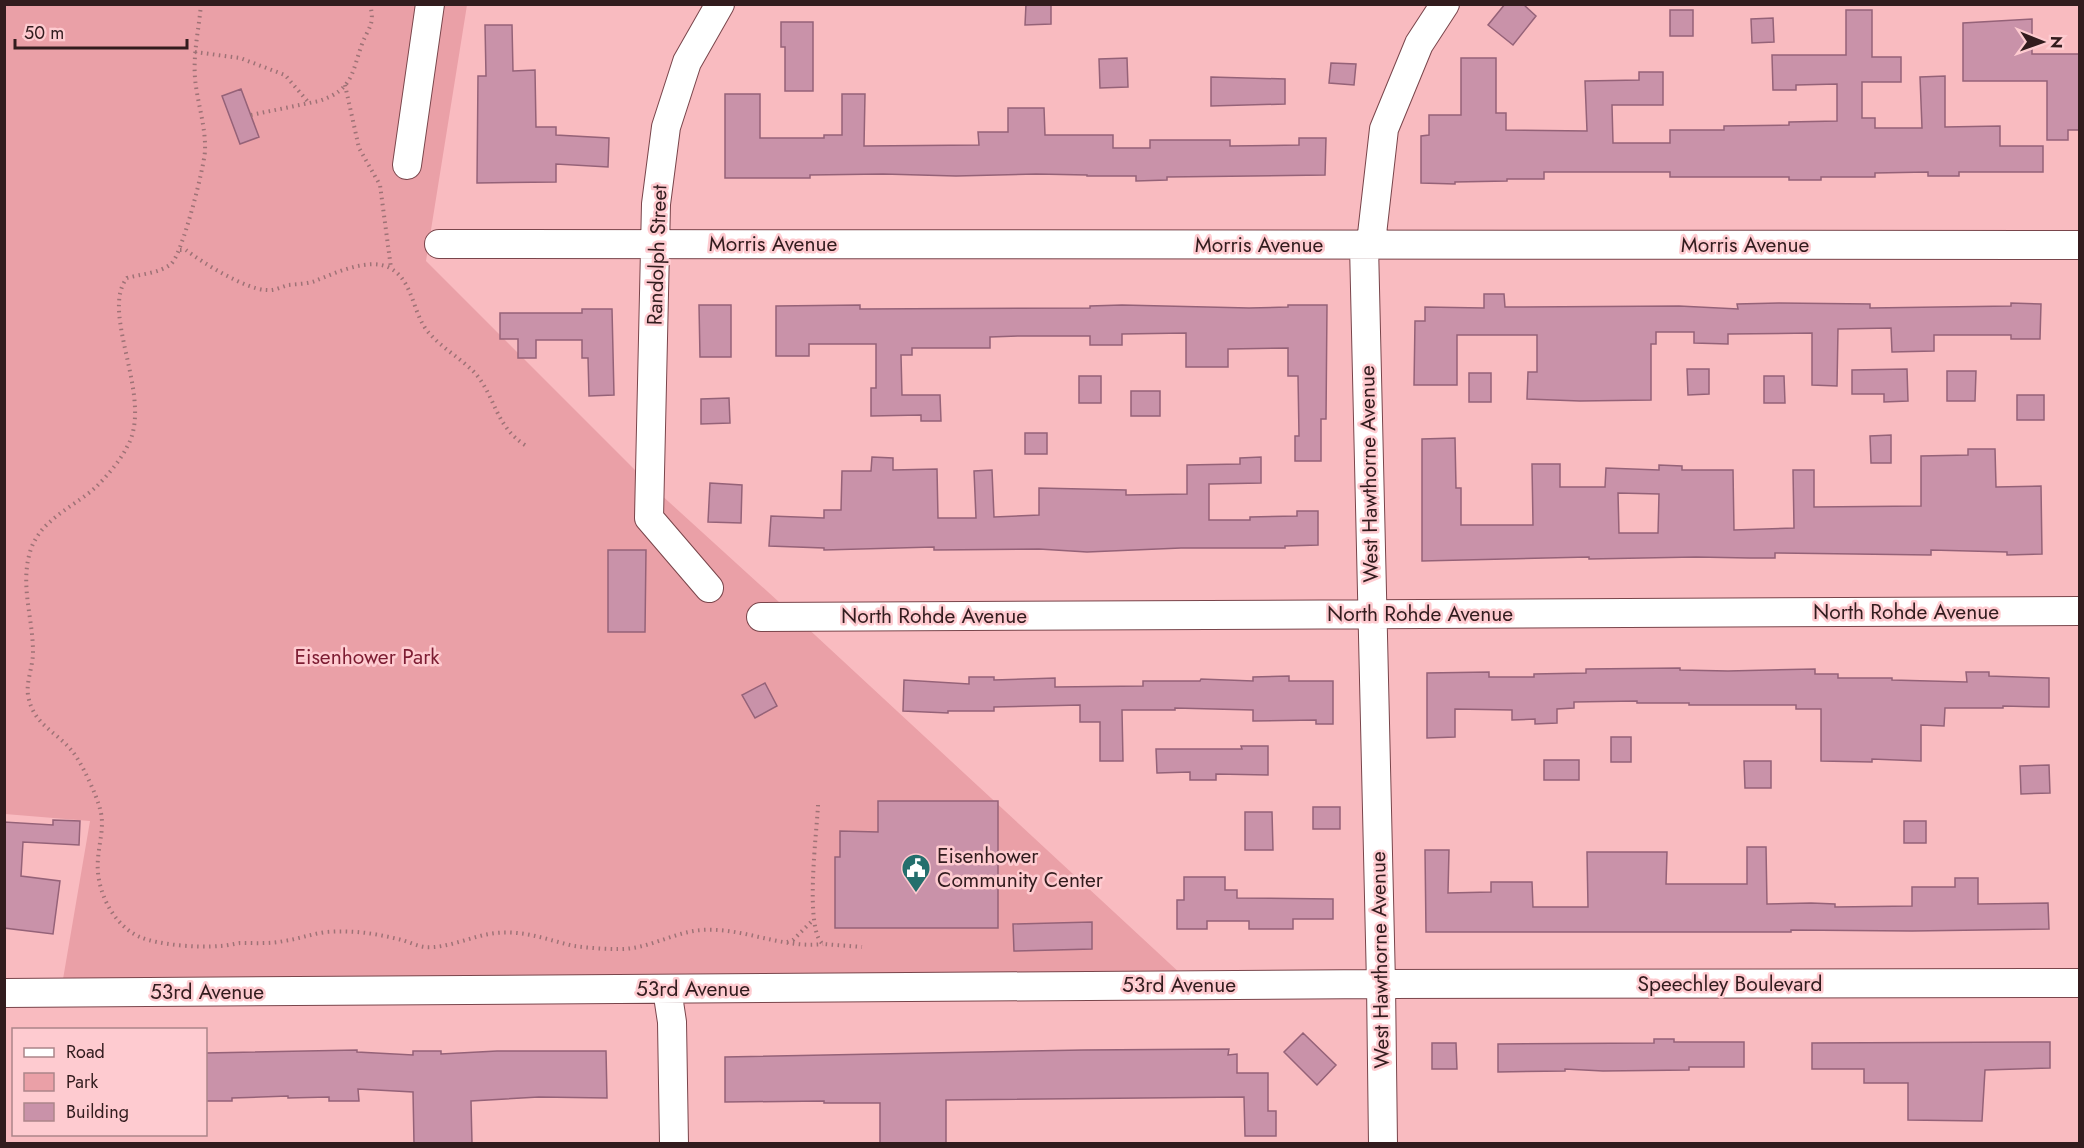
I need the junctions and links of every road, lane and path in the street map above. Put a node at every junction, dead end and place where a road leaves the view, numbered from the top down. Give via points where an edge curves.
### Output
1 (201, 4) edge
2 (370, 4) edge
3 (430, 4) edge
4 (720, 4) edge
5 (1445, 4) edge
6 (195, 52) junction
7 (345, 85) junction
8 (309, 103) junction
9 (251, 115) dead end
10 (407, 165) dead end
11 (439, 244) dead end
12 (656, 244) junction
13 (1364, 245) junction
14 (2079, 245) edge
15 (180, 250) junction
16 (391, 268) junction
17 (525, 445) dead end
18 (709, 588) dead end
19 (2079, 611) edge
20 (1372, 614) junction
21 (761, 617) dead end
22 (818, 805) dead end
23 (813, 919) junction
24 (787, 942) junction
25 (823, 944) junction
26 (862, 946) dead end
27 (2079, 983) edge
28 (1381, 984) junction
29 (668, 989) junction
30 (4, 993) edge
31 (675, 1143) edge
32 (1383, 1143) edge

1 - 6 path
2 - 7 path via 373,21 355,70
3 - 10 street
4 - 12 street, Randolph Street via 687,62 666,127 656,204
5 - 13 street, West Hawthorne Avenue via 1419,44 1384,129 1371,243
6 - 8 path via 240,58 285,75
6 - 15 path via 205,150
7 - 8 path via 328,98
7 - 16 path via 358,148 380,185
8 - 9 path
11 - 12 street, Morris Avenue
12 - 13 street, Morris Avenue
12 - 18 street, Randolph Street via 649,518
13 - 14 street, Morris Avenue
13 - 20 street, West Hawthorne Avenue
15 - 16 path via 242,284 266,290 314,281 357,266
15 - 24 path via 168,267 127,278 123,284 120,319 136,419 130,441 98,484 42,531 29,553 26,576 33,656 29,699 40,722 76,755 97,800 102,829 98,879 120,922 145,939 191,947 281,942 356,930 425,947 497,933 523,933 577,946 641,948 703,930
16 - 17 path via 406,284 429,333 474,373 509,434
19 - 20 street, North Rohde Avenue
20 - 21 street, North Rohde Avenue
20 - 28 street, West Hawthorne Avenue
22 - 23 path
23 - 24 path
23 - 25 path
24 - 25 path via 797,946
25 - 26 path
27 - 28 street, Speechley Boulevard
28 - 29 street, 53rd Avenue
28 - 32 street, West Hawthorne Avenue
29 - 30 street, 53rd Avenue
29 - 31 street

